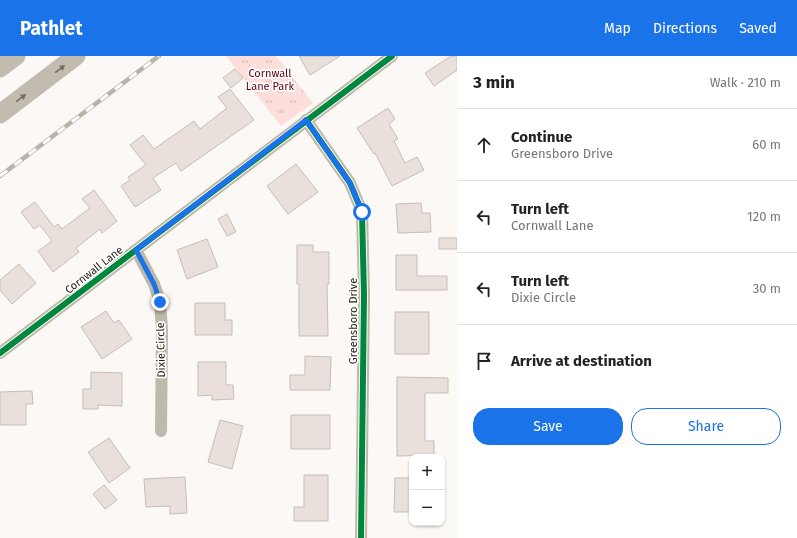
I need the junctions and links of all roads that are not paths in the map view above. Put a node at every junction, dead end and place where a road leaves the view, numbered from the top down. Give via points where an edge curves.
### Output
1 (16, 56) edge
2 (76, 56) edge
3 (392, 56) edge
4 (0, 68) edge
5 (0, 114) edge
6 (306, 120) junction
7 (136, 250) junction
8 (0, 354) edge
9 (161, 431) dead end
10 (361, 538) edge

1 - 4 main road
5 -> 2 main road
3 - 6 street, Cornwall Lane
6 - 7 street, Cornwall Lane
6 - 10 street, Greensboro Drive via 350,183 362,212 364,295
7 - 8 street, Cornwall Lane
7 - 9 street, Dixie Circle via 154,284 160,302

